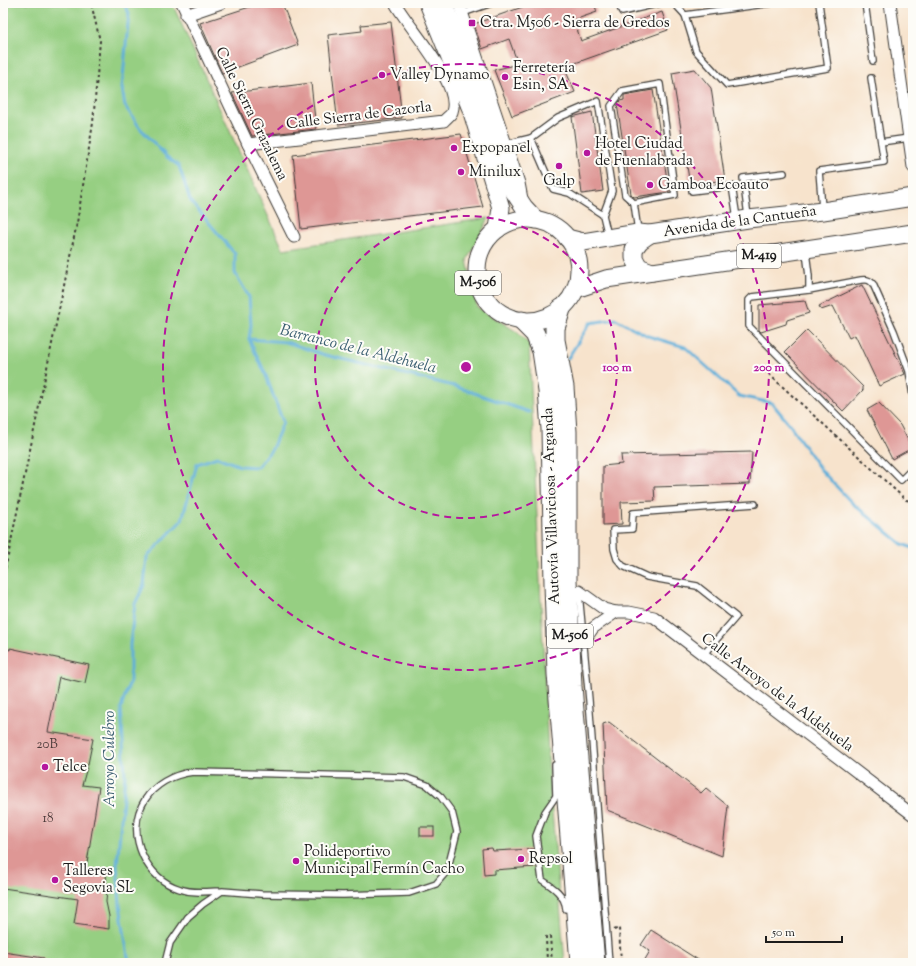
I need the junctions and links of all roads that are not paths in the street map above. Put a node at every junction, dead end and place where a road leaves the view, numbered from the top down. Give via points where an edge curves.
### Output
1 (182, 3) edge
2 (221, 3) edge
3 (395, 3) edge
4 (428, 3) edge
5 (444, 3) edge
6 (492, 3) edge
7 (618, 3) edge
8 (660, 3) edge
9 (674, 3) edge
10 (772, 3) edge
11 (819, 3) edge
12 (865, 3) edge
13 (890, 3) edge
14 (461, 8) edge
15 (186, 15) junction
16 (685, 15) junction
17 (430, 51) junction
18 (873, 61) dead end
19 (871, 78) dead end
20 (465, 95) junction
21 (531, 138) junction
22 (909, 138) junction
23 (881, 142) junction
24 (248, 144) junction
25 (506, 144) junction
26 (913, 167) edge
27 (784, 173) dead end
28 (692, 191) dead end
29 (913, 197) edge
30 (634, 202) junction
31 (524, 207) junction
32 (823, 211) junction
33 (603, 215) junction
34 (536, 220) junction
35 (743, 220) junction
36 (498, 229) junction
37 (913, 233) edge
38 (644, 234) junction
39 (294, 237) dead end
40 (567, 238) junction
41 (609, 238) junction
42 (806, 249) junction
43 (652, 272) junction
44 (576, 289) junction
45 (809, 290) junction
46 (561, 309) junction
47 (522, 321) junction
48 (913, 396) edge
49 (913, 468) edge
50 (567, 480) junction
51 (754, 504) dead end
52 (579, 591) junction
53 (616, 612) junction
54 (584, 641) junction
55 (703, 655) junction
56 (558, 699) junction
57 (556, 743) dead end
58 (555, 758) dead end
59 (913, 815) edge
60 (222, 891) junction
61 (567, 916) dead end
62 (572, 941) dead end
63 (165, 963) edge
64 (580, 963) edge
65 (595, 963) edge
66 (609, 963) edge

1 - 15 street, Calle Sierra Grazalema
2 - 15 street
3 - 17 street, Calle Sierra de Cazorla
4 - 20 main road
5 - 31 main road, M-506 via 491,123 512,188
6 - 14 lane
7 - 8 lane via 622,12
9 - 16 lane
10 - 16 lane
11 - 16 lane via 828,68 726,85 696,51
12 - 18 lane
13 - 22 street
14 - 25 street
15 - 24 street, Calle Sierra Grazalema
17 - 20 lane
17 - 24 street, Calle Sierra de Cazorla via 450,88 453,102 452,113 444,121
19 - 23 lane
20 - 36 main road via 501,208
21 - 25 lane
21 - 33 lane via 553,189 569,193
21 - 33 lane via 558,118 598,101 612,190
22 - 23 lane
22 - 26 street
23 - 32 lane via 884,162 819,171
24 - 39 street, Calle Sierra Grazalema
25 - 31 street
27 - 35 lane via 743,178
28 - 35 lane via 732,186
29 - 32 main road, Avenida de la Cantueña
30 - 30 lane via 625,195 611,106 622,91 660,84 675,195
30 - 38 lane
31 - 34 main road, M-506
32 - 35 main road, Avenida de la Cantueña
33 - 41 lane
34 - 36 main road, M-506 via 516,220
34 - 40 main road, M-506 via 553,226
35 - 38 main road, Avenida de la Cantueña
36 - 47 main road, M-506 via 484,244 477,263 478,283 487,301 502,315
37 - 42 main road, M-419
38 - 41 main road, Avenida de la Cantueña
38 - 43 main road via 634,249 634,258 640,267
40 - 41 main road, Avenida de la Cantueña via 583,242
40 - 44 main road, M-506 via 576,253 579,271
42 - 43 main road, M-419
42 - 45 lane
43 - 44 main road, M-419 via 606,279
44 - 46 main road, M-506
45 - 48 lane via 866,279 874,284 909,371
45 - 49 lane via 752,297 749,300 749,326 900,480
46 - 47 main road, M-506 via 543,319
46 - 50 highway, M-506 via 555,328 555,340 564,387
47 - 56 highway, Autovía Villaviciosa - Arganda / M-506 via 535,334 542,351 548,391
50 - 52 highway via 574,503
50 - 65 highway, M-506 via 567,580 572,679
51 - 55 lane via 633,513 632,529 613,530 614,549 617,559 623,566 647,577 697,586 736,617
52 - 53 street, Calle Arroyo de la Aldehuela via 604,609
52 - 54 lane
53 - 54 street via 593,628
53 - 55 street, Calle Arroyo de la Aldehuela via 654,617
54 - 66 lane
55 - 59 street, Calle Arroyo de la Aldehuela
56 - 57 lane
56 - 64 highway, M-506
58 - 61 lane via 556,796 545,812 536,836 542,880 557,890 566,902
60 - 60 lane via 343,895 409,893 436,884 447,871 457,832 452,812 441,797 427,785 404,777 193,772 164,780 150,794 140,810 136,825 138,845 146,863 152,873 181,890
60 - 63 lane via 188,917 170,942
62 - 64 lane

